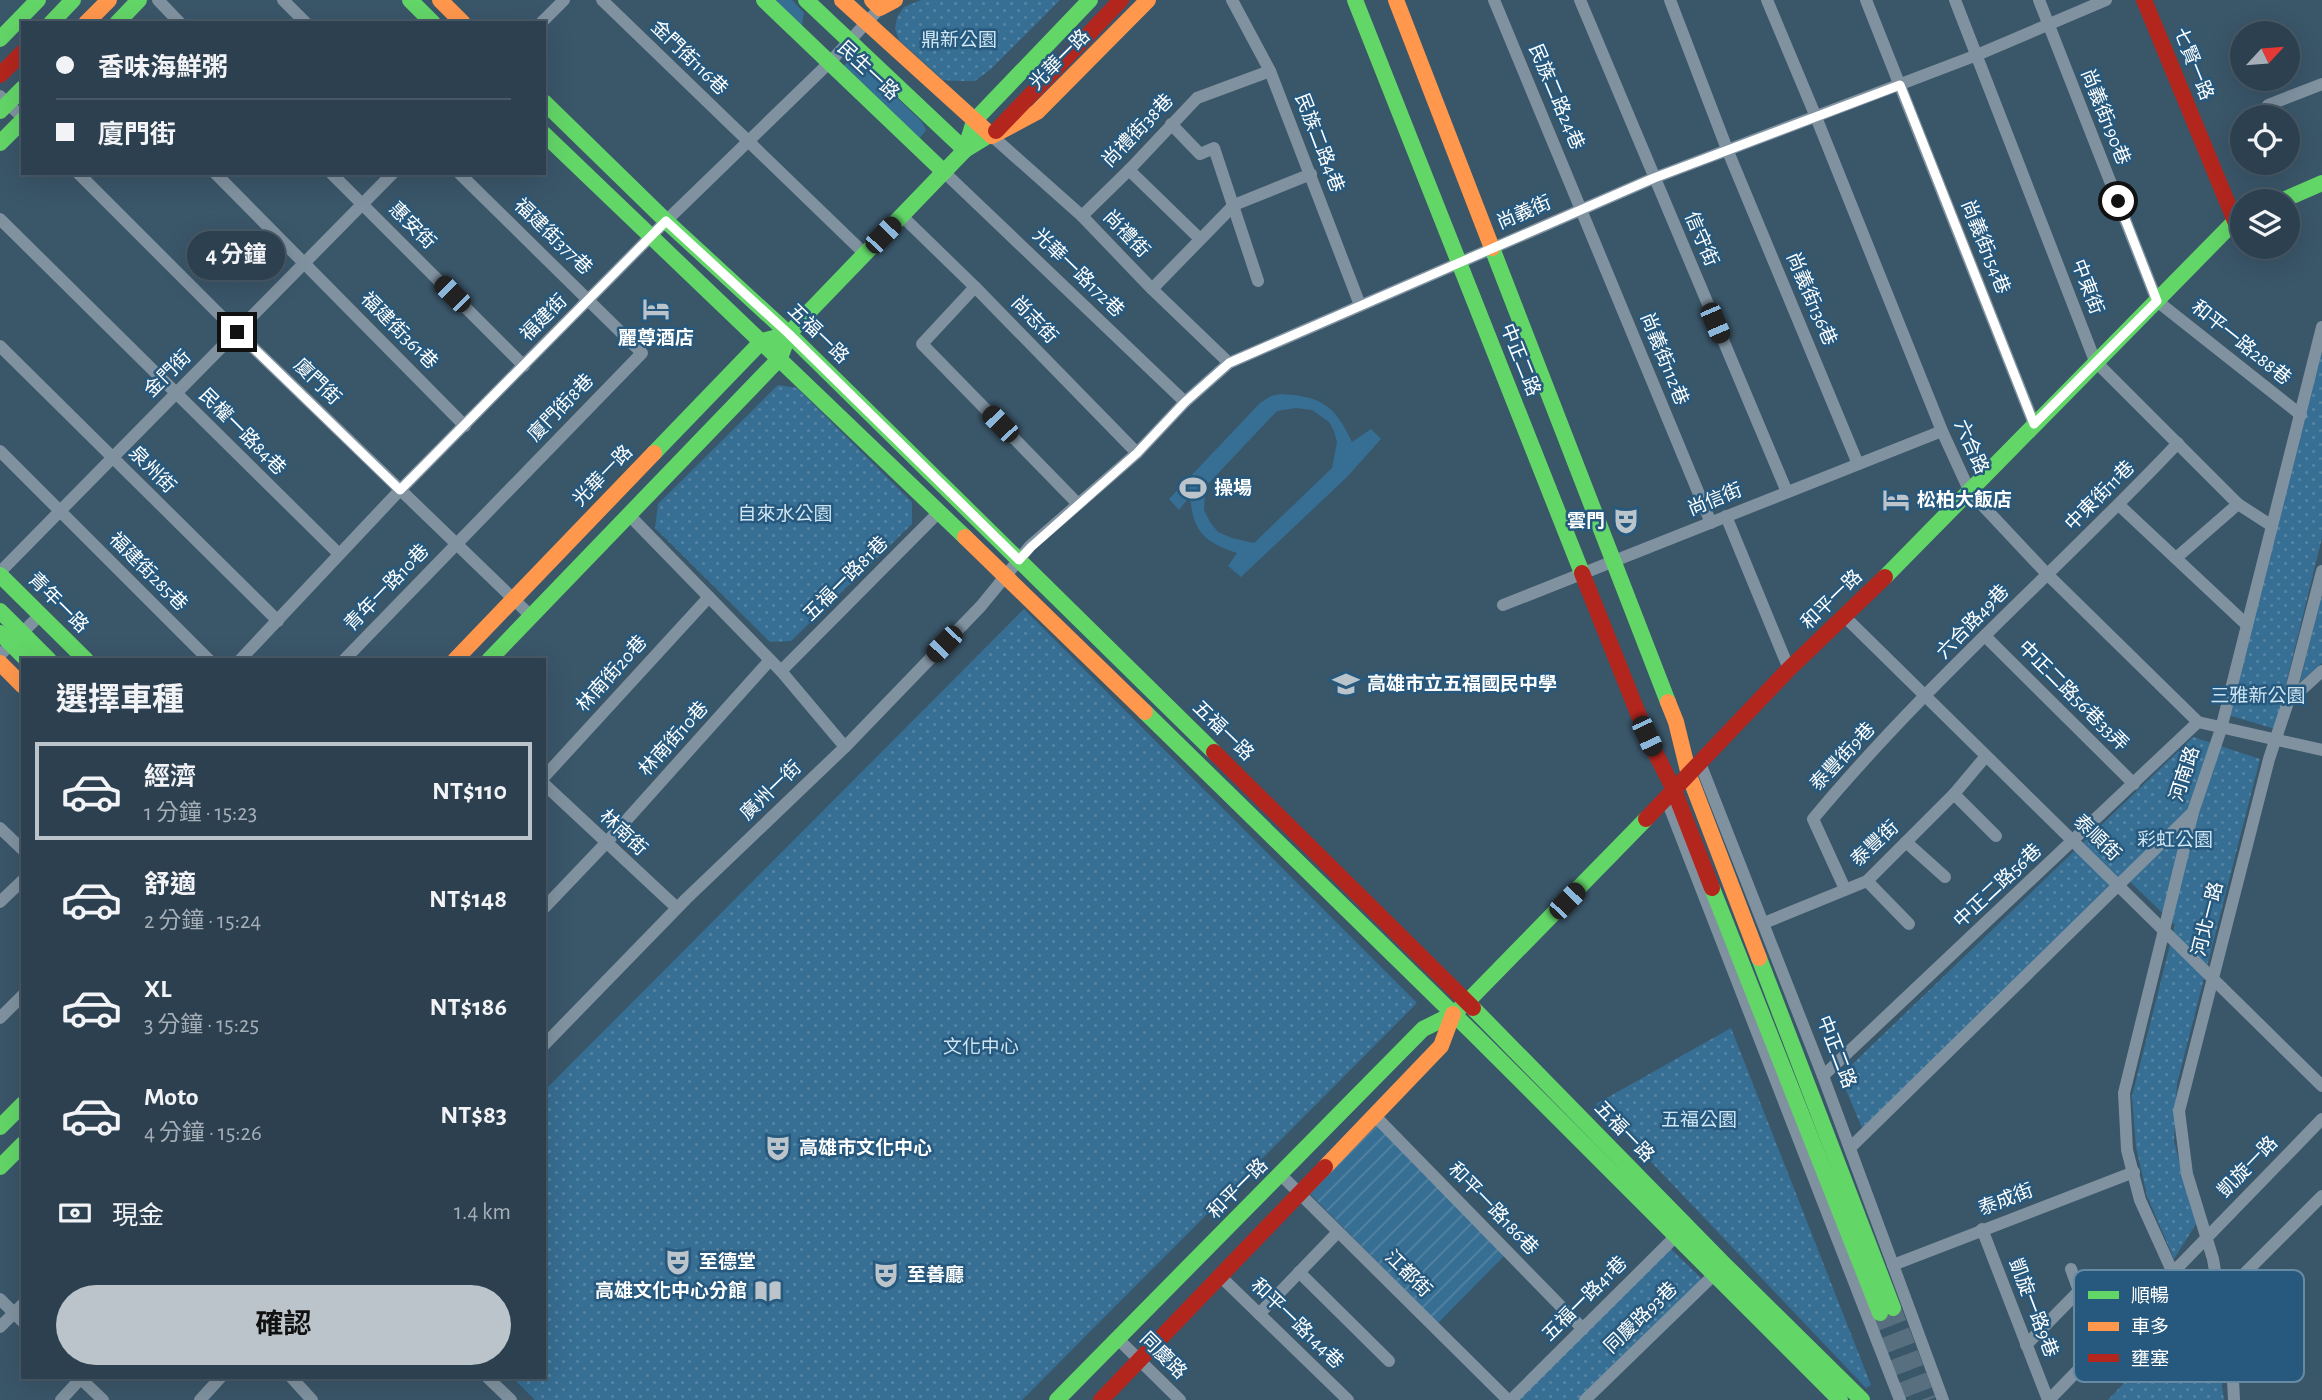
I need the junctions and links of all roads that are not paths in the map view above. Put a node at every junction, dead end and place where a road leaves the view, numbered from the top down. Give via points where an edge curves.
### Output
1 (38, 0) edge
2 (73, 0) edge
3 (109, 0) edge
4 (139, 0) edge
5 (158, 0) edge
6 (283, 0) edge
7 (410, 0) edge
8 (440, 0) edge
9 (564, 0) edge
10 (602, 0) edge
11 (764, 0) edge
12 (806, 0) edge
13 (842, 0) edge
14 (895, 0) edge
15 (1090, 0) edge
16 (1121, 0) edge
17 (1148, 0) edge
18 (1232, 0) edge
19 (1355, 0) edge
20 (1396, 0) edge
21 (1494, 0) edge
22 (1580, 0) edge
23 (1670, 0) edge
24 (1767, 0) edge
25 (1866, 0) edge
26 (1955, 0) edge
27 (2039, 0) edge
28 (2106, 0) edge
29 (2144, 0) edge
30 (876, 3) edge
31 (425, 20) edge
32 (53, 21) edge
33 (88, 21) edge
34 (119, 21) edge
35 (178, 21) edge
36 (304, 21) edge
37 (461, 21) edge
38 (543, 21) edge
39 (865, 24) junction
40 (2049, 26) junction
41 (0, 39) edge
42 (848, 41) junction
43 (21, 54) edge
44 (1977, 55) junction
45 (829, 63) junction
46 (1270, 71) junction
47 (0, 75) edge
48 (1900, 85) junction
49 (2322, 85) edge
50 (21, 90) edge
51 (3, 104) edge
52 (546, 104) edge
53 (2268, 105) dead end
54 (1816, 117) junction
55 (21, 118) edge
56 (21, 121) edge
57 (974, 121) junction
58 (1171, 124) junction
59 (546, 136) edge
60 (992, 136) junction
61 (0, 143) edge
62 (748, 143) junction
63 (1727, 149) junction
64 (965, 150) junction
65 (1129, 170) junction
66 (944, 172) junction
67 (1311, 174) junction
68 (80, 175) edge
69 (217, 175) edge
70 (333, 175) edge
71 (391, 175) edge
72 (460, 175) edge
73 (1654, 178) junction
74 (2322, 183) edge
75 (2300, 193) edge
76 (2230, 201) edge
77 (362, 205) junction
78 (1234, 205) junction
79 (1581, 209) junction
80 (902, 216) junction
81 (1082, 216) junction
82 (0, 219) edge
83 (666, 221) junction
84 (2230, 228) edge
85 (650, 237) junction
86 (1199, 238) junction
87 (1491, 249) junction
88 (865, 254) junction
89 (1459, 262) junction
90 (305, 263) junction
91 (1258, 281) dead end
92 (975, 287) junction
93 (1152, 289) junction
94 (590, 300) junction
95 (2157, 301) junction
96 (1360, 305) junction
97 (2322, 327) edge
98 (237, 332) junction
99 (789, 334) junction
100 (762, 341) junction
101 (0, 346) edge
102 (780, 358) junction
103 (2095, 361) junction
104 (1229, 363) junction
105 (524, 366) junction
106 (176, 394) junction
107 (1185, 402) junction
108 (2301, 415) junction
109 (2034, 424) junction
110 (465, 426) junction
111 (1942, 430) junction
112 (2178, 443) junction
113 (0, 451) edge
114 (1137, 453) junction
115 (113, 458) junction
116 (1858, 464) junction
117 (400, 490) junction
118 (1787, 492) junction
119 (1970, 492) junction
120 (1078, 504) junction
121 (2238, 504) junction
122 (2119, 505) junction
123 (60, 511) junction
124 (939, 513) junction
125 (629, 515) junction
126 (1726, 516) junction
127 (1711, 523) junction
128 (2272, 526) junction
129 (457, 544) junction
130 (339, 554) junction
131 (2176, 558) junction
132 (1019, 560) junction
133 (1612, 561) junction
134 (2322, 571) edge
135 (1583, 573) junction
136 (0, 574) edge
137 (2047, 574) junction
138 (1006, 578) junction
139 (2319, 593) edge
140 (709, 597) junction
141 (514, 599) junction
142 (1503, 605) dead end
143 (0, 611) edge
144 (40, 615) junction
145 (531, 617) junction
146 (1845, 617) junction
147 (278, 621) junction
148 (2247, 625) junction
149 (1985, 636) junction
150 (8, 641) edge
151 (25, 658) edge
152 (45, 658) edge
153 (84, 658) edge
154 (207, 658) edge
155 (242, 658) edge
156 (346, 658) edge
157 (457, 658) edge
158 (491, 658) edge
159 (770, 660) junction
160 (0, 663) edge
161 (1789, 669) junction
162 (781, 671) junction
163 (2322, 671) edge
164 (21, 683) edge
165 (1926, 697) junction
166 (2288, 702) junction
167 (2198, 722) junction
168 (2221, 729) junction
169 (2274, 740) junction
170 (845, 747) junction
171 (2322, 750) edge
172 (1986, 756) junction
173 (1694, 769) junction
174 (546, 775) edge
175 (2134, 783) junction
176 (546, 786) edge
177 (1670, 794) junction
178 (1954, 794) junction
179 (2193, 812) junction
180 (0, 828) edge
181 (1996, 836) dead end
182 (2073, 841) junction
183 (1906, 842) junction
184 (606, 843) junction
185 (21, 848) edge
186 (1945, 877) dead end
187 (1867, 881) junction
188 (21, 882) edge
189 (2118, 885) junction
190 (1845, 889) junction
191 (0, 902) edge
192 (546, 906) edge
193 (677, 908) junction
194 (1764, 923) junction
195 (1909, 924) dead end
196 (2163, 929) junction
197 (2213, 979) junction
198 (21, 997) edge
199 (1467, 1002) junction
200 (1453, 1014) junction
201 (0, 1018) edge
202 (546, 1043) edge
203 (1823, 1076) junction
204 (2322, 1086) edge
205 (21, 1106) edge
206 (1375, 1116) junction
207 (2322, 1119) edge
208 (0, 1126) edge
209 (0, 1137) edge
210 (19, 1148) edge
211 (1850, 1148) junction
212 (0, 1167) edge
213 (2134, 1172) junction
214 (1281, 1175) junction
215 (1299, 1194) junction
216 (2322, 1196) edge
217 (1982, 1229) junction
218 (1681, 1231) junction
219 (1338, 1232) junction
220 (2205, 1240) junction
221 (1893, 1265) junction
222 (2071, 1269) dead end
223 (1719, 1270) junction
224 (2172, 1270) edge
225 (2176, 1270) edge
226 (2215, 1270) edge
227 (2248, 1270) edge
228 (1300, 1272) junction
229 (1219, 1275) junction
230 (2074, 1277) edge
231 (2074, 1296) edge
232 (0, 1299) edge
233 (20, 1313) edge
234 (1259, 1314) junction
235 (0, 1327) edge
236 (1583, 1329) junction
237 (1118, 1339) junction
238 (2026, 1345) junction
239 (1140, 1360) junction
240 (1389, 1361) dead end
241 (2074, 1374) edge
242 (80, 1379) edge
243 (82, 1379) edge
244 (219, 1379) edge
245 (292, 1379) edge
246 (488, 1379) edge
247 (2233, 1382) edge
248 (502, 1397) edge
249 (1590, 1398) edge
250 (61, 1400) edge
251 (103, 1400) edge
252 (200, 1400) edge
253 (312, 1400) edge
254 (1057, 1400) edge
255 (1101, 1400) edge
256 (1180, 1400) edge
257 (1348, 1400) edge
258 (1510, 1400) edge
259 (1840, 1400) edge
260 (1862, 1400) edge
261 (1900, 1400) edge
262 (1943, 1400) edge
263 (2049, 1400) edge
264 (2234, 1400) edge

1 - 41 street
2 - 32 street
3 - 33 street
4 - 34 street
5 - 35 street
6 - 36 street
7 - 31 street
8 - 37 street
9 - 38 street
10 - 62 street, 金門街116巷
11 - 45 street, 民生一路
12 - 42 street, 民生一路
13 - 39 street, 民生一路
14 - 30 street
15 - 57 street, 光華一路
16 - 60 street, 光華一路
17 - 60 street, 光華一路 via 1037,112
18 - 46 street, 民族二路4巷
19 - 89 street, 中正二路
20 - 87 street, 中正二路
21 - 79 street, 民族二路24巷
22 - 73 street, 信守街
23 - 63 street, 尚義街136巷
24 - 54 street, 六合路
25 - 48 street, 尚義街154巷
26 - 44 street, 中東街
27 - 40 street, 尚義街190巷
28 - 40 street, 尚義街
29 - 76 street, 七賢一路
30 - 39 street, 福建街
39 - 42 street, 福建街
39 - 57 street, 民生一路
40 - 44 street, 尚義街
40 - 95 street, 尚義街190巷
42 - 45 street, 福建街
42 - 64 street, 民生一路
43 - 47 street
44 - 48 street, 尚義街
44 - 103 street, 中東街
45 - 62 street, 福建街
45 - 66 street, 民生一路
46 - 58 street, 尚禮街38巷 via 1197,98
46 - 67 street, 民族二路4巷
48 - 54 street, 尚義街
48 - 109 street, 尚義街154巷
49 - 53 street
50 - 51 street
51 - 55 street
52 - 83 street, 五福一路
54 - 63 street, 尚義街
54 - 111 street, 六合路
56 - 61 street
57 - 60 street, 民生一路
57 - 64 street, 光華一路
58 - 65 street, 尚禮街38巷
58 - 78 street via 1200,155 1214,148
59 - 85 street, 五福一路
60 - 64 street, 光華一路
60 - 81 street, 尚禮街
62 - 83 street, 福建街
62 - 88 street, 金門街116巷
63 - 73 street, 尚義街
63 - 116 street, 尚義街136巷
64 - 66 street, 光華一路
65 - 81 street, 尚禮街38巷
65 - 86 street
66 - 80 street, 光華一路
66 - 107 street, 光華一路172巷
67 - 78 street
67 - 96 street, 民族二路4巷
68 - 98 street, 廈門街
69 - 90 street, 福建街361巷
70 - 77 street, 惠安街
71 - 77 street, 金門街
72 - 94 street, 福建街377巷
73 - 79 street, 尚義街
73 - 118 street, 信守街
74 - 75 street
77 - 90 street, 金門街
77 - 105 street, 惠安街
78 - 86 street
78 - 91 street
79 - 87 street, 尚義街
79 - 127 street, 尚義街112巷
80 - 88 street, 光華一路
80 - 92 street, 尚志街
81 - 93 street, 尚禮街
82 - 106 street, 民權一路84巷
83 - 85 street, 福建街
83 - 99 street, 五福一路
84 - 95 street, 和平一路
85 - 94 street, 福建街
85 - 100 street, 五福一路
86 - 93 street
87 - 89 street, 尚義街
87 - 133 street, 中正二路
88 - 99 street, 光華一路
89 - 96 street, 尚義街
89 - 135 street, 中正二路
90 - 98 street, 金門街
90 - 110 street, 福建街361巷
92 - 114 street, 尚志街
92 - 120 street via 922,344
93 - 104 street, 尚禮街
94 - 105 street, 福建街
94 - 129 street, 廈門街8巷 via 642,353
95 - 103 street, 和平一路
95 - 108 street, 和平一路288巷
96 - 104 street, 尚義街
97 - 108 street, 河南路
98 - 106 street, 金門街
98 - 117 street, 廈門街
99 - 100 street
99 - 102 street, 光華一路
99 - 132 street, 五福一路
100 - 102 street, 五福一路
100 - 141 street, 光華一路
101 - 115 street, 泉州街
102 - 124 street, 五福一路
102 - 125 street, 光華一路
103 - 109 street, 和平一路
103 - 112 street, 中東街
104 - 107 street, 尚義街
105 - 110 street, 福建街
106 - 115 street, 金門街
106 - 130 street, 民權一路84巷
107 - 114 street, 尚義街
108 - 128 street, 河南路
109 - 119 street, 和平一路
110 - 117 street, 福建街
111 - 116 street, 尚信街
111 - 119 street, 六合路
112 - 121 street, 中東街
112 - 122 street, 中東街11巷
113 - 123 street, 福建街285巷
114 - 120 street, 尚義街
115 - 123 street, 金門街
115 - 147 street, 泉州街
116 - 118 street, 尚信街
117 - 129 street, 廈門街
117 - 130 street, 福建街
118 - 126 street, 尚信街
119 - 137 street, 六合路
119 - 146 street, 和平一路
120 - 132 street, 尚義街
121 - 128 street, 中東街
121 - 131 street
122 - 131 street
122 - 137 street, 中東街11巷
123 - 136 street, 金門街
123 - 154 street, 福建街285巷
124 - 138 street, 五福一路
124 - 162 street, 五福一路81巷
125 - 140 street
125 - 145 street, 光華一路
126 - 127 street, 尚信街
126 - 161 street
127 - 133 street, 尚信街
128 - 148 street, 河南路
129 - 141 street, 廈門街
129 - 156 street, 青年一路10巷
130 - 147 street, 福建街
131 - 148 street
132 - 138 street, 廣州一街
132 - 199 street, 五福一路
133 - 135 street, 尚信街
133 - 173 street, 中正二路
134 - 139 street, 河北一路
135 - 142 street, 尚信街
135 - 177 street, 中正二路
136 - 144 street, 青年一路
137 - 149 street, 六合路49巷
137 - 167 street, 六合路
138 - 170 street, 廣州一街
138 - 200 street, 五福一路
139 - 166 street, 河北一路
140 - 159 street
140 - 174 street, 林南街20巷
141 - 145 street, 廈門街
141 - 157 street, 光華一路
143 - 150 street
144 - 150 street
144 - 153 street, 青年一路
145 - 158 street, 光華一路
146 - 161 street, 和平一路
146 - 165 street, 泰順街
147 - 155 street, 福建街
148 - 168 street, 河南路
149 - 165 street, 六合路49巷
149 - 175 street, 中正二路56巷33弄
150 - 151 street
150 - 152 street
159 - 162 street
159 - 184 street, 林南街10巷
160 - 164 street
161 - 173 street, 和平一路
162 - 170 street
163 - 166 street
165 - 172 street, 泰順街
165 - 190 street, 泰豐街9巷 via 1813,820
166 - 169 street, 河北一路
167 - 168 street, 六合路
167 - 175 street, 中正二路56巷
168 - 169 street, 六合路
168 - 179 street, 河南路
169 - 171 street, 六合路
169 - 197 street, 河北一路
170 - 193 street, 廣州一街
172 - 178 street, 泰豐街
172 - 182 street, 泰順街
173 - 177 street, 和平一路
173 - 177 street, 中正二路 via 1887,1310
173 - 194 street, 中正二路
175 - 182 street, 中正二路56巷
176 - 184 street, 林南街
177 - 199 street, 和平一路
177 - 261 street, 中正二路
178 - 181 street
178 - 183 street, 泰豐街
179 - 189 street
179 - 196 street, 河南路
180 - 185 street
182 - 189 street, 泰順街
182 - 203 street, 中正二路56巷
183 - 186 street
183 - 187 street, 泰豐街
184 - 192 street, 林南街10巷
184 - 193 street, 林南街
187 - 190 street, 泰豐街
187 - 195 street
188 - 191 street
189 - 196 street, 泰順街
189 - 211 street
190 - 194 street, 泰豐街
193 - 202 street, 廣州一街
194 - 203 street, 中正二路
196 - 197 street, 泰順街
196 - 213 street, 河南路 via 2124,1093 2127,1150
197 - 204 street, 泰順街
197 - 220 street, 河北一路 via 2179,1111 2187,1174
198 - 201 street
199 - 200 street, 和平一路
199 - 218 street, 五福一路
200 - 206 street, 和平一路 via 1441,1046
200 - 214 street, 和平一路 via 1423,1029
200 - 218 street, 五福一路
203 - 211 street, 中正二路
205 - 208 street
206 - 215 street, 和平一路
206 - 236 street, 和平一路186巷
207 - 220 street, 凱旋一路
209 - 210 street
210 - 212 street
211 - 221 street, 中正二路
213 - 217 street, 泰成街
213 - 224 street, 河南路 via 2140,1200
214 - 215 street, 江都街
214 - 237 street, 和平一路
215 - 219 street, 江都街
215 - 229 street, 和平一路
216 - 227 street
217 - 221 street, 泰成街
217 - 238 street, 凱旋一路9巷
218 - 223 street, 五福一路
218 - 236 street, 五福一路41巷
219 - 228 street
219 - 258 street, 江都街
220 - 225 street, 凱旋一路
220 - 226 street, 河北一路
221 - 262 street, 中正二路
222 - 230 street
223 - 249 street, 同慶路93巷
223 - 259 street, 五福一路
223 - 260 street, 五福一路
228 - 234 street
228 - 240 street
229 - 234 street, 和平一路144巷
229 - 239 street, 和平一路
231 - 238 street
232 - 233 street
233 - 235 street
234 - 257 street, 和平一路144巷
236 - 258 street, 五福一路41巷
237 - 239 street, 同慶路
237 - 254 street, 和平一路
238 - 263 street, 凱旋一路9巷
239 - 255 street, 和平一路
239 - 256 street, 同慶路
241 - 263 street
242 - 250 street
243 - 251 street
244 - 252 street
245 - 253 street
246 - 248 street
247 - 264 street, 河北一路

